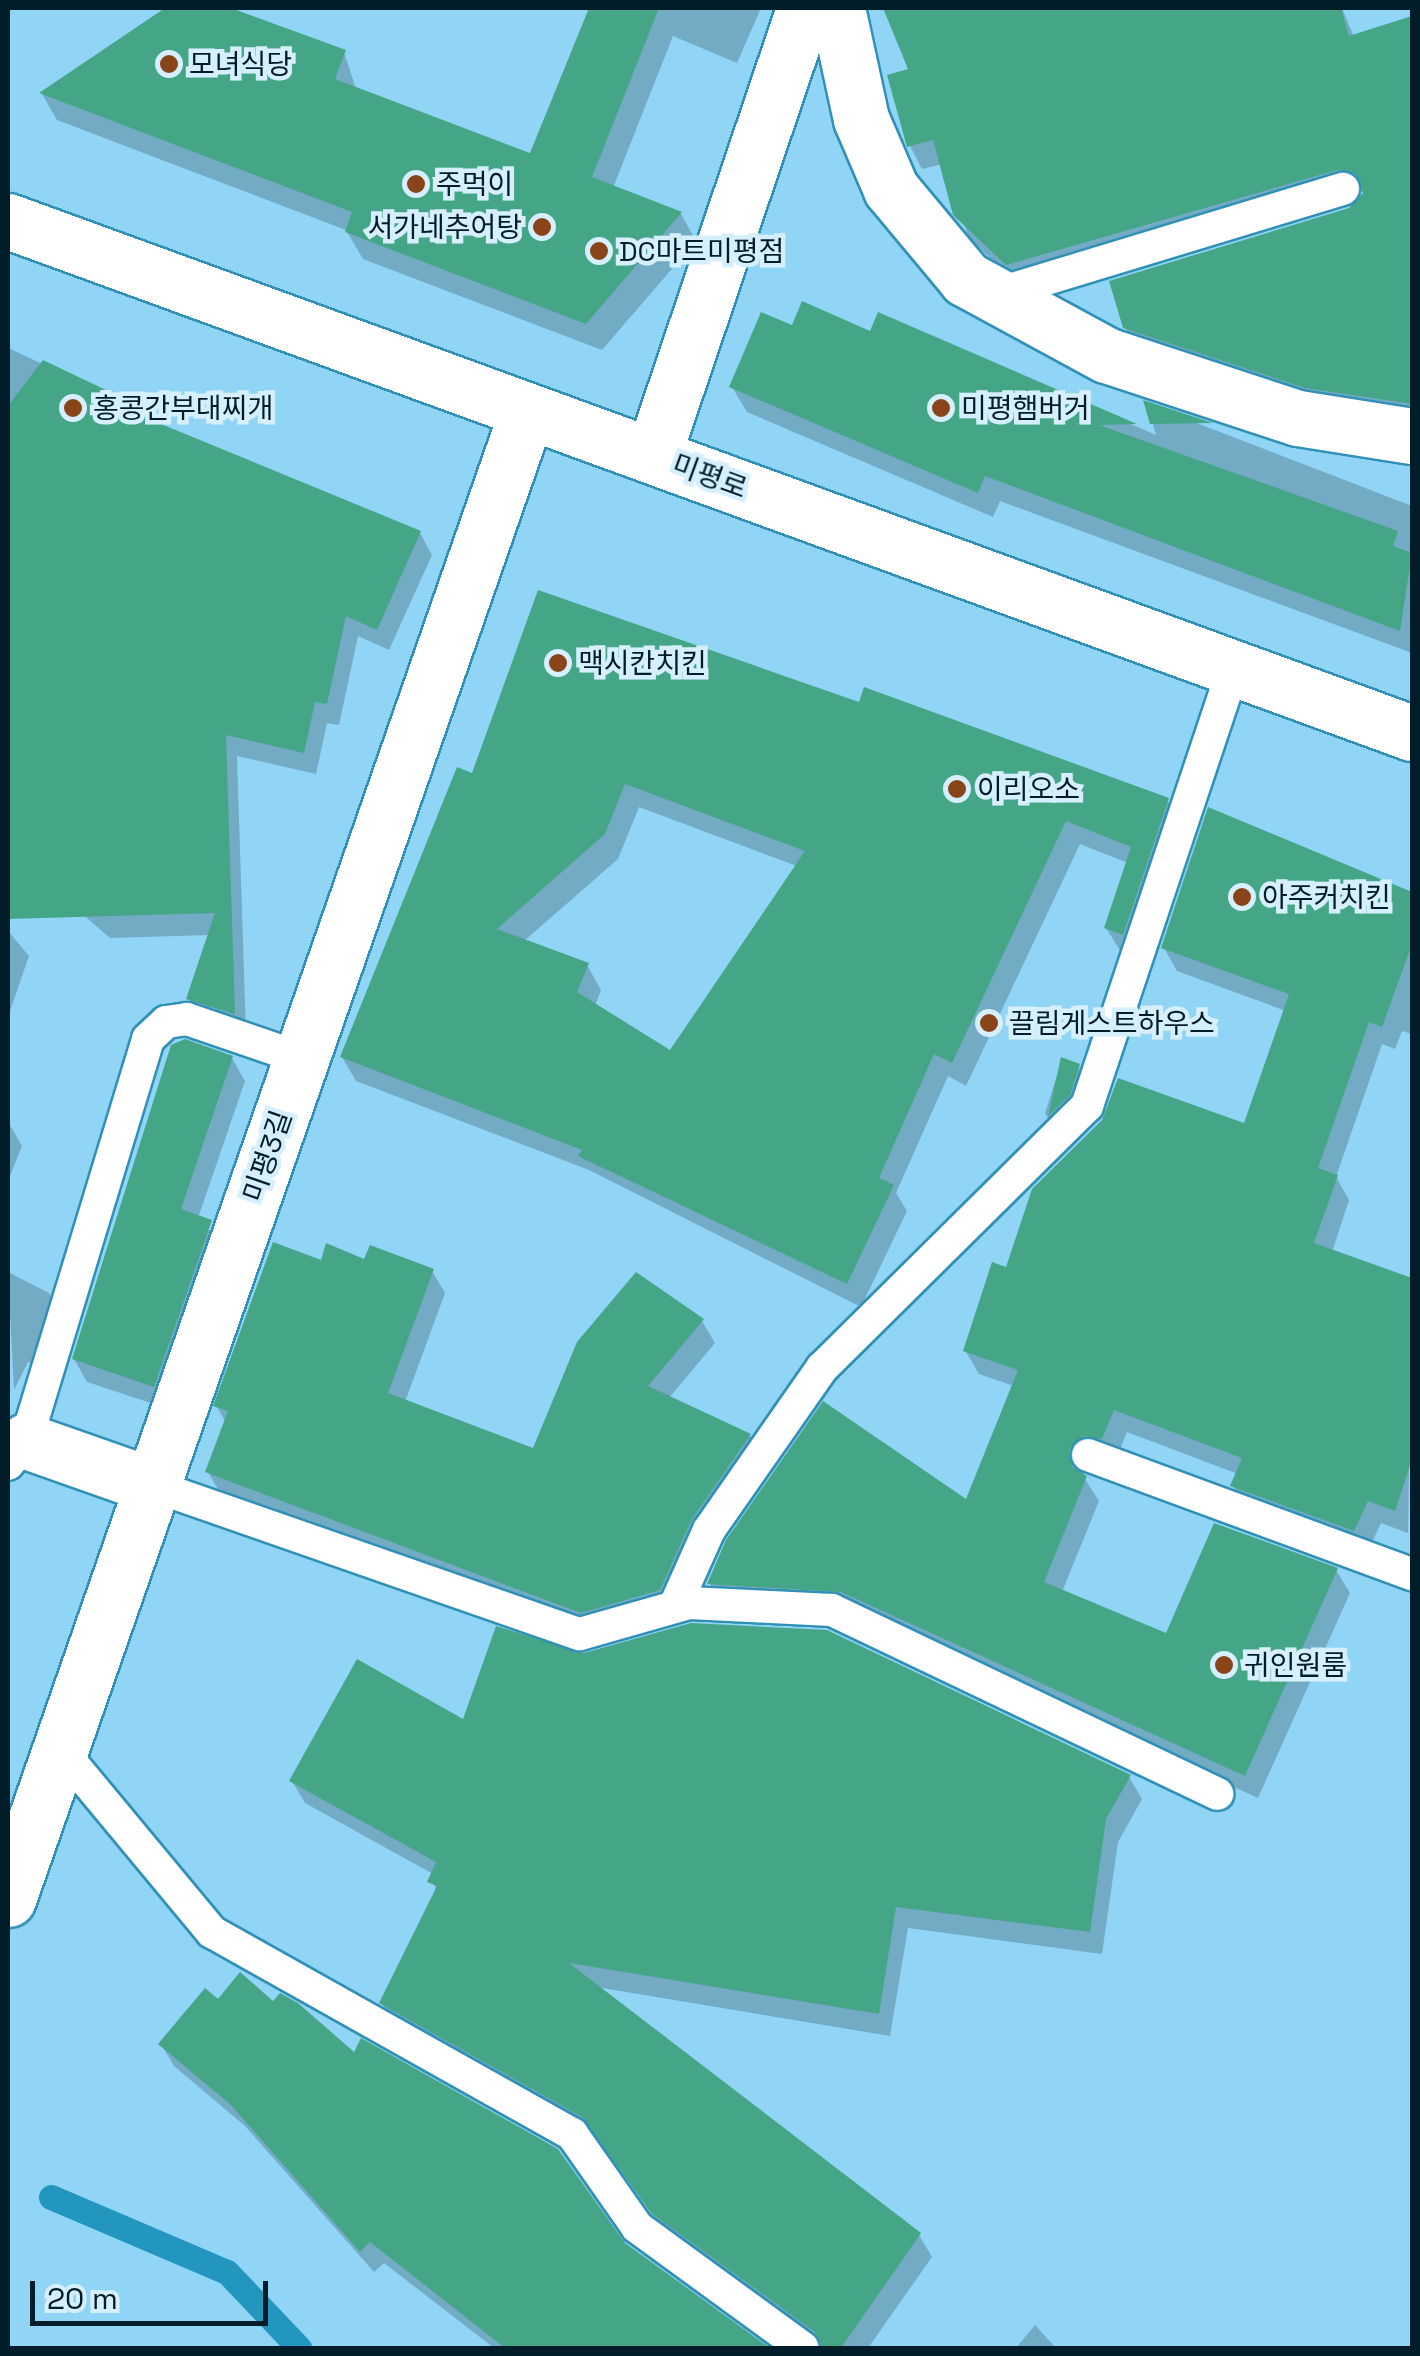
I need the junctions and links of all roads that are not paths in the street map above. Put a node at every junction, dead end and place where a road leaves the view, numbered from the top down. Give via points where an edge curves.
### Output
1 (804, 8) edge
2 (837, 8) edge
3 (1343, 189) dead end
4 (8, 221) edge
5 (990, 296) junction
6 (527, 412) junction
7 (1412, 436) edge
8 (653, 455) junction
9 (1234, 667) junction
10 (1412, 733) edge
11 (301, 1058) junction
12 (17, 1453) edge
13 (1088, 1456) dead end
14 (151, 1485) junction
15 (1412, 1574) edge
16 (675, 1606) junction
17 (60, 1749) junction
18 (1217, 1794) dead end
19 (8, 1899) edge
20 (802, 2348) edge

1 - 8 street
2 - 5 street via 862,119 891,190 942,260
3 - 5 lane
4 - 6 street, 미평로
5 - 7 street via 1052,334 1162,375 1298,418
6 - 8 street, 미평로
6 - 11 street, 미평3길
8 - 9 street, 미평로
9 - 10 street, 미평로
9 - 16 lane via 1088,1106 822,1368 709,1530
11 - 12 lane via 188,1019 166,1022 148,1038
11 - 14 street, 미평3길
12 - 14 street
13 - 15 lane
14 - 16 lane via 551,1628 608,1631
14 - 17 street, 미평3길
16 - 18 lane via 853,1616
17 - 19 street, 미평3길
17 - 20 lane via 212,1932 572,2134 637,2228

